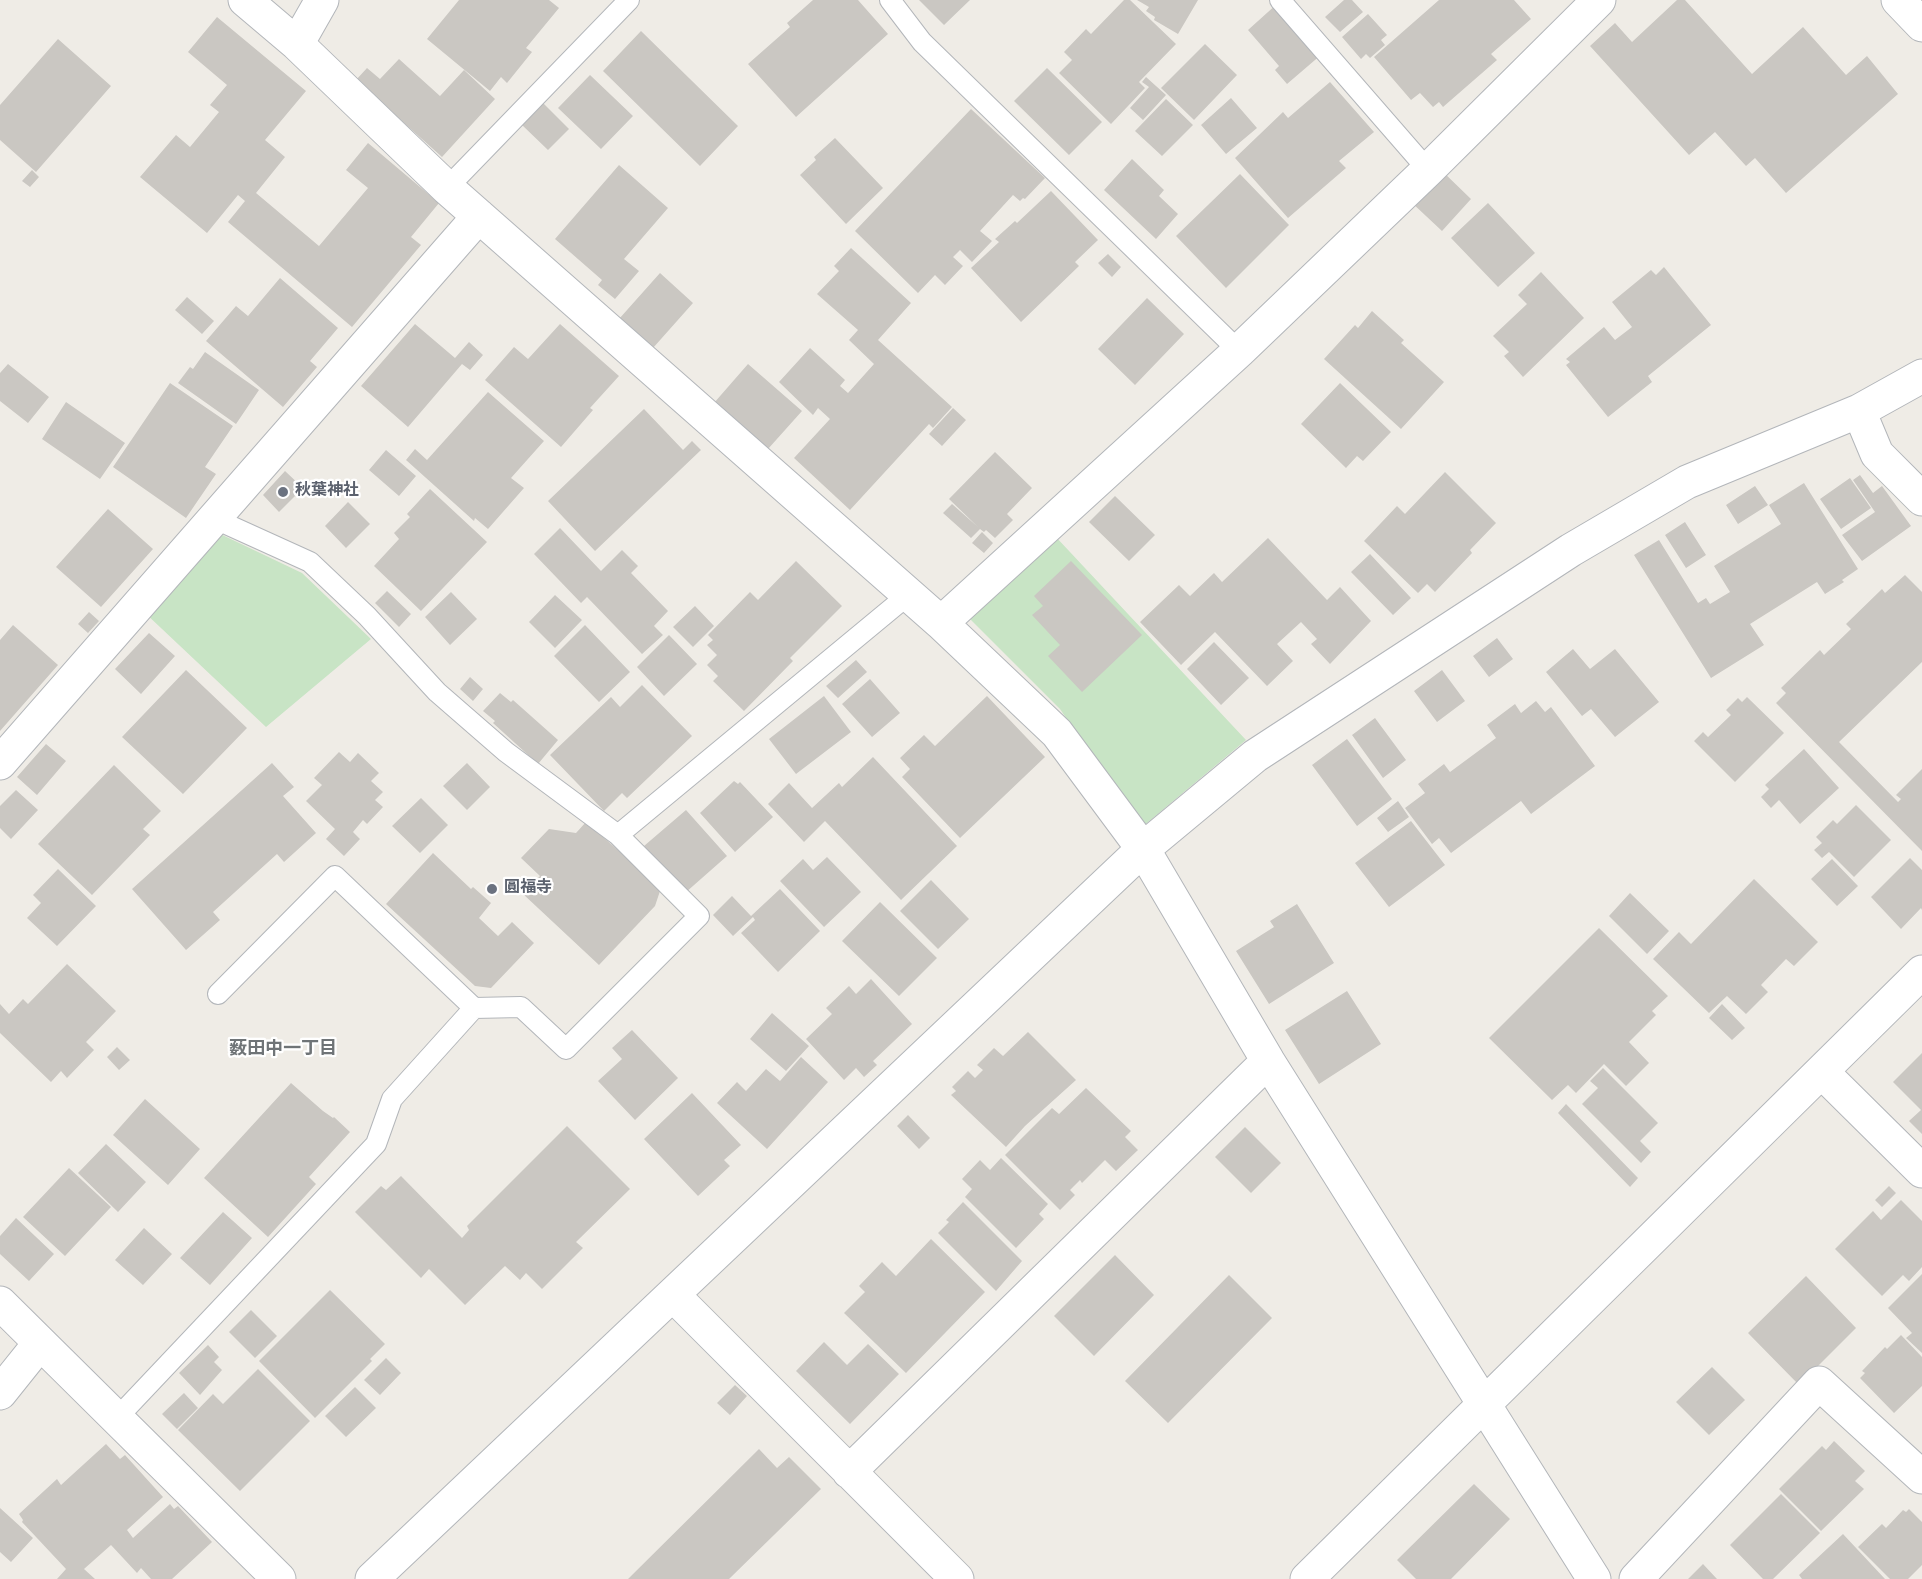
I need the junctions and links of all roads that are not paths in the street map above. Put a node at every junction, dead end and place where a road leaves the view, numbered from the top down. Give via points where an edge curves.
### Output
1 (245, 0) edge
2 (322, 0) edge
3 (629, 0) edge
4 (890, 0) edge
5 (1280, 0) edge
6 (1599, 0) edge
7 (1898, 0) edge
8 (1922, 26) edge
9 (297, 44) junction
10 (1428, 170) junction
11 (447, 188) junction
12 (479, 216) junction
13 (1239, 351) junction
14 (1922, 376) edge
15 (1859, 411) junction
16 (1922, 499) edge
17 (213, 518) junction
18 (908, 595) junction
19 (941, 623) junction
20 (0, 763) edge
21 (618, 835) junction
22 (1143, 849) junction
23 (1922, 972) edge
24 (218, 994) dead end
25 (474, 1008) junction
26 (1268, 1061) junction
27 (1822, 1072) junction
28 (1922, 1171) edge
29 (673, 1295) junction
30 (0, 1303) edge
31 (40, 1342) junction
32 (0, 1392) edge
33 (1485, 1403) junction
34 (117, 1418) junction
35 (849, 1472) junction
36 (1922, 1477) edge
37 (279, 1579) edge
38 (372, 1579) edge
39 (957, 1579) edge
40 (1307, 1579) edge
41 (1594, 1579) edge
42 (1636, 1579) edge

1 - 9 street
2 - 9 street
3 - 11 lane
4 - 13 lane via 922,42
5 - 10 lane
6 - 10 street
7 - 8 street
9 - 11 street
10 - 13 street
11 - 12 street
12 - 17 street
12 - 18 street
13 - 19 street
14 - 15 street
15 - 16 street via 1877,454
15 - 22 street via 1687,482 1571,550 1255,756
17 - 20 street
17 - 21 lane via 310,562 367,616 437,692 507,752
18 - 19 street
18 - 21 lane
19 - 22 street via 1057,733
21 - 25 lane via 699,916 566,1049 521,1007
22 - 26 street
22 - 29 street
23 - 27 street
24 - 25 lane via 335,876
25 - 34 lane via 392,1099 376,1144
26 - 33 street
26 - 35 street
27 - 28 street
27 - 33 street
29 - 35 street
29 - 38 street
30 - 31 street
31 - 32 street
31 - 34 street
33 - 40 street
33 - 41 street
34 - 37 street
35 - 39 street
36 - 42 street via 1819,1383

